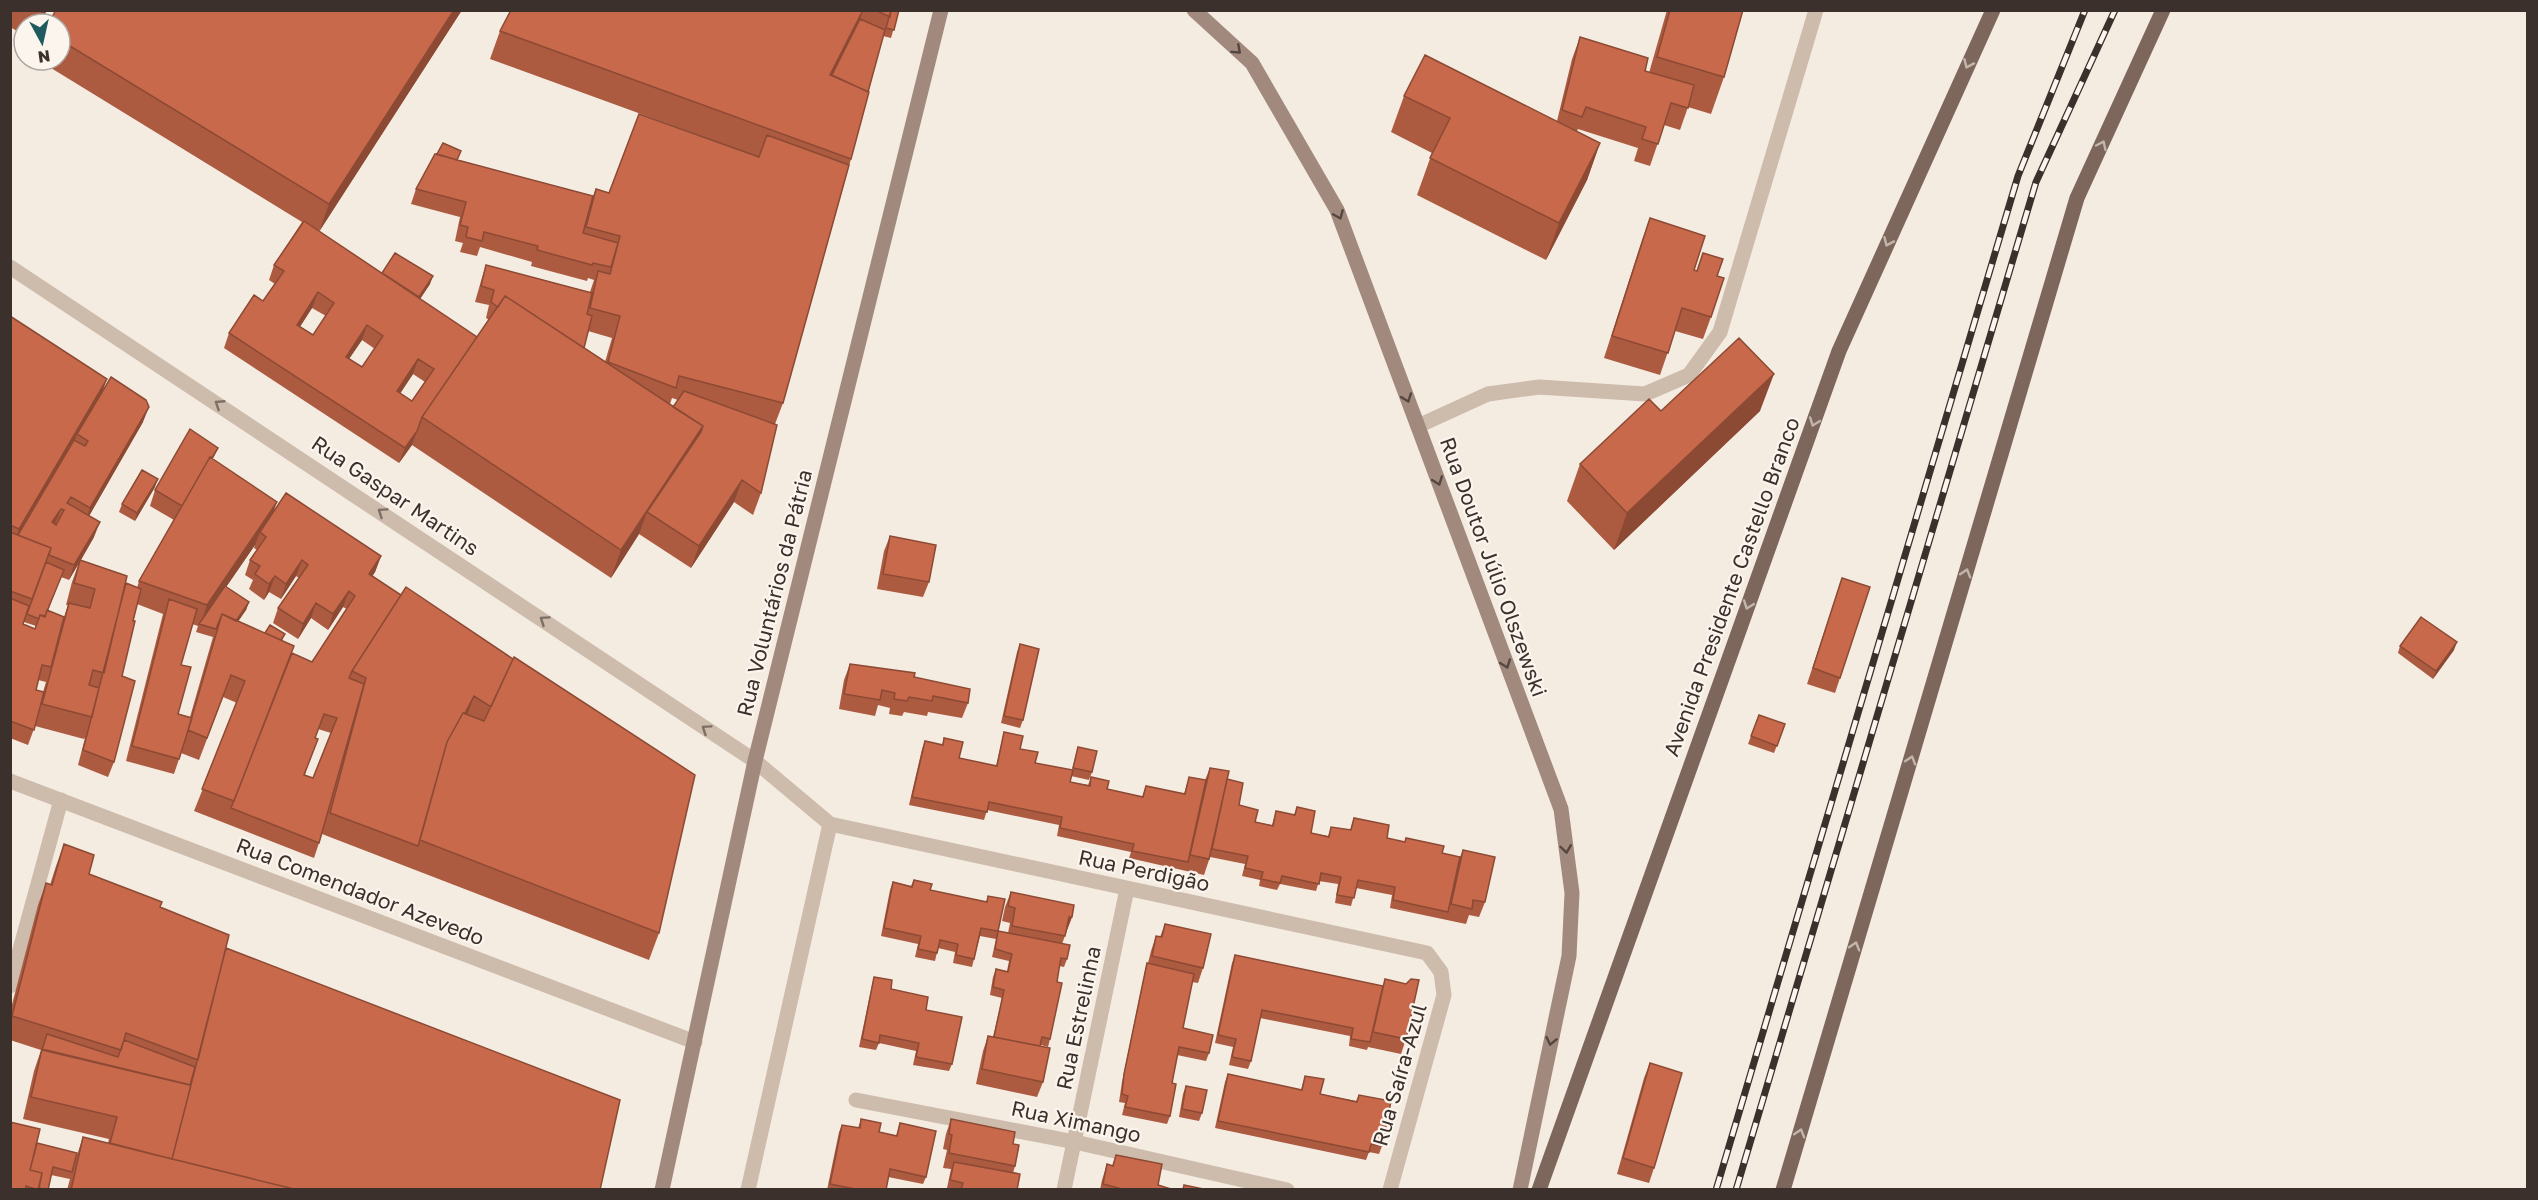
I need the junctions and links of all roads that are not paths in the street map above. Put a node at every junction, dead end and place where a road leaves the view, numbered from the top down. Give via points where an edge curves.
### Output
1 (941, 10) edge
2 (1194, 10) edge
3 (1816, 10) edge
4 (1992, 10) edge
5 (2163, 10) edge
6 (10, 267) edge
7 (1418, 426) junction
8 (755, 761) junction
9 (10, 781) edge
10 (61, 800) junction
11 (830, 824) junction
12 (1127, 889) junction
13 (1441, 972) joint
14 (10, 986) edge
15 (695, 1042) junction
16 (856, 1100) dead end
17 (1075, 1142) junction
18 (662, 1190) edge
19 (748, 1190) edge
20 (1064, 1190) edge
21 (1287, 1190) edge
22 (1390, 1190) edge
23 (1520, 1190) edge
24 (1539, 1190) edge
25 (1783, 1190) edge

1 - 8 street, Rua Voluntários da Pátria
2 -> 7 street, Rua Doutor Júlio Olszewski via 1252,63 1337,210
3 - 7 street via 1720,332 1689,375 1645,394 1539,387 1488,394
4 -> 24 main road, Avenida Presidente Castello Branco via 1839,351
25 -> 5 main road via 2077,198
8 -> 6 street, Rua Gaspar Martins
7 -> 23 street, Rua Doutor Júlio Olszewski via 1561,809 1571,882 1569,956
8 - 11 street, Rua Gaspar Martins
8 - 15 street, Rua Voluntários da Pátria
9 - 10 street, Rua Comendador Azevedo
10 - 14 street
10 - 15 street, Rua Comendador Azevedo
11 - 12 street, Rua Perdigão
11 - 19 street
12 - 13 street, Rua Perdigão via 1427,953
12 - 17 street, Rua Estrelinha
13 - 22 street, Rua Saíra-Azul via 1444,995
15 - 18 street, Rua Voluntários da Pátria
16 - 17 street, Rua Ximango
17 - 20 street, Rua Estrelinha
17 - 21 street, Rua Ximango

